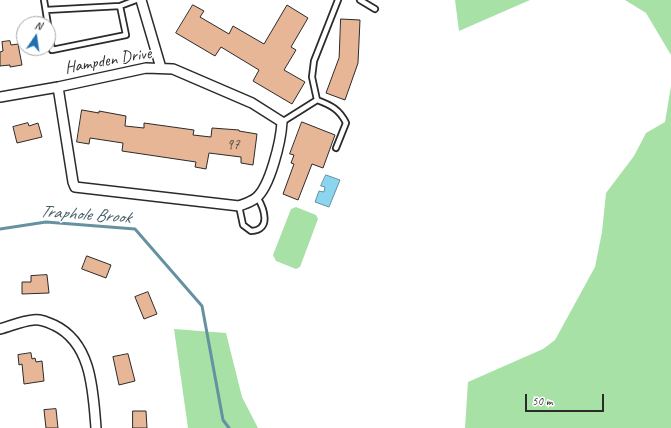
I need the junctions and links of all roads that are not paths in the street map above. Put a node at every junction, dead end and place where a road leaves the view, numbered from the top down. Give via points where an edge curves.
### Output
1 (44, 0) edge
2 (136, 0) edge
3 (141, 0) edge
4 (338, 0) edge
5 (360, 0) edge
6 (120, 6) junction
7 (375, 9) dead end
8 (46, 10) junction
9 (161, 68) junction
10 (58, 87) junction
11 (0, 97) edge
12 (317, 100) junction
13 (282, 122) junction
14 (336, 148) dead end
15 (257, 197) junction
16 (239, 206) junction
17 (0, 328) edge
18 (96, 428) edge

1 - 8 lane
2 - 6 lane
3 - 9 street
4 - 12 lane via 314,61 312,77
5 - 7 lane
6 - 8 lane
6 - 8 lane via 126,35 52,50
9 - 10 street, Hampden Drive via 146,68
9 - 13 street, Hampden Drive via 173,69 252,103
10 - 11 street, Hampden Drive
10 - 16 street via 75,187
12 - 13 lane
12 - 14 lane via 342,114 346,123
13 - 15 street via 276,155 262,192
15 - 16 street
15 - 16 lane via 265,217 265,222 259,229 251,231 243,225
17 - 18 street via 33,320 45,321 60,328 72,338 83,355 92,384

